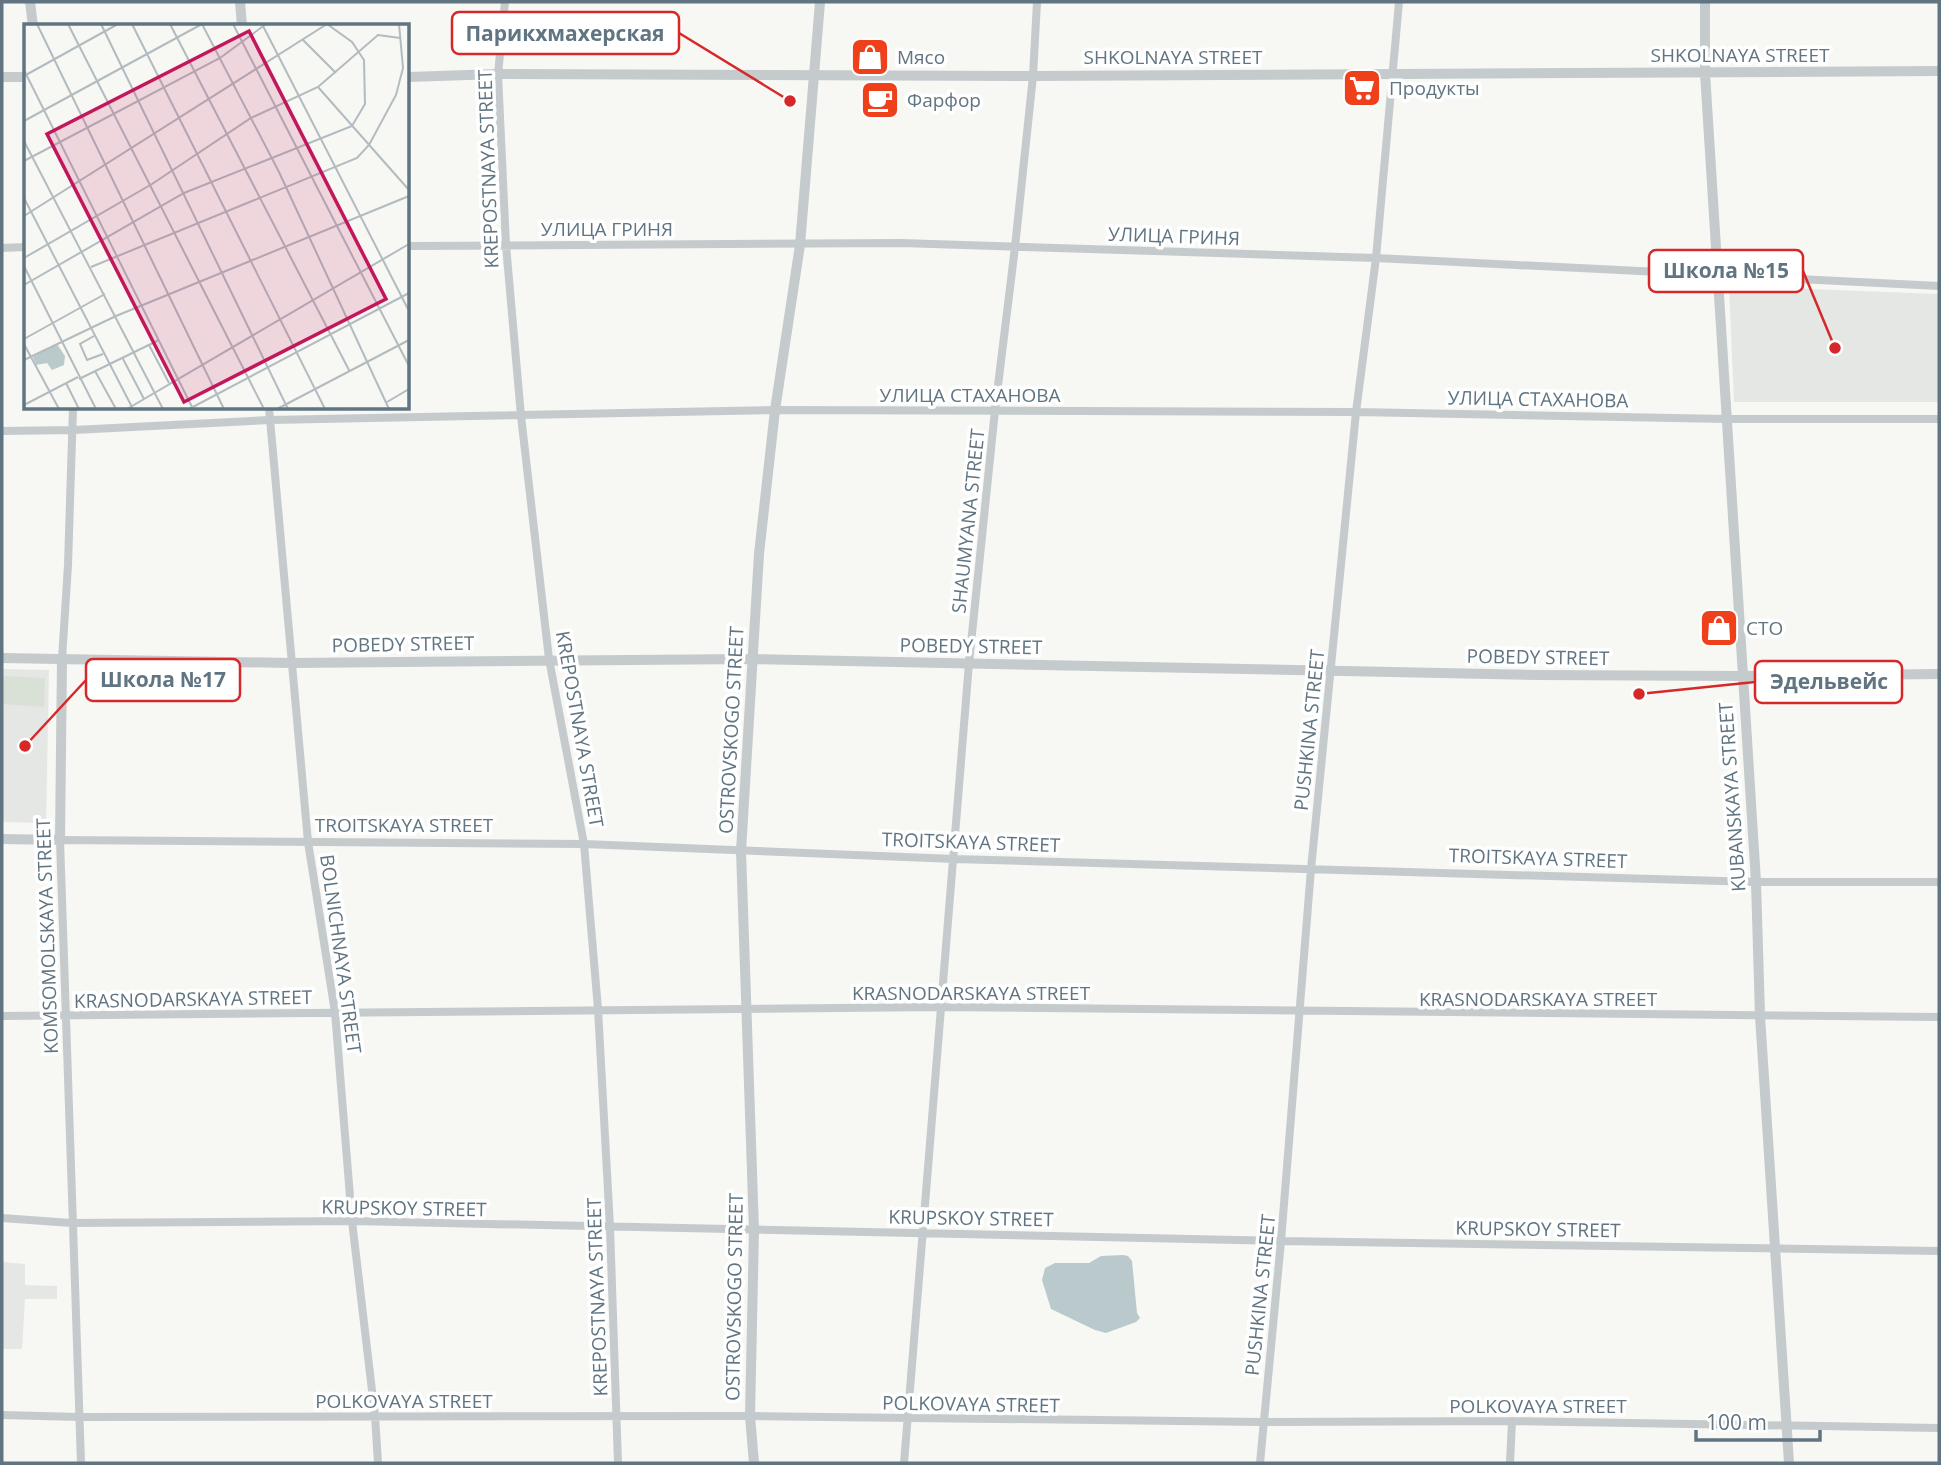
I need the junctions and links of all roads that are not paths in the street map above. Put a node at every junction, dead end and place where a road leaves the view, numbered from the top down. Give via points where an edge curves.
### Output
1 (30, 2) edge
2 (240, 2) edge
3 (505, 2) edge
4 (820, 2) edge
5 (1037, 2) edge
6 (1399, 2) edge
7 (1705, 2) edge
8 (33, 24) edge
9 (242, 24) edge
10 (1939, 71) edge
11 (1394, 73) junction
12 (498, 74) junction
13 (814, 74) junction
14 (1705, 74) junction
15 (1032, 76) junction
16 (2, 77) edge
17 (24, 77) edge
18 (410, 77) edge
19 (800, 244) junction
20 (506, 245) junction
21 (410, 246) edge
22 (24, 247) edge
23 (1015, 247) junction
24 (2, 248) edge
25 (1376, 258) junction
26 (1718, 274) junction
27 (1939, 285) edge
28 (73, 410) edge
29 (269, 410) edge
30 (775, 410) junction
31 (995, 411) junction
32 (1356, 412) junction
33 (522, 416) junction
34 (1727, 419) junction
35 (1939, 419) edge
36 (270, 420) junction
37 (74, 430) junction
38 (2, 431) edge
39 (2, 658) edge
40 (62, 659) junction
41 (549, 659) junction
42 (751, 659) junction
43 (291, 663) junction
44 (969, 663) junction
45 (1331, 671) junction
46 (1939, 674) edge
47 (1741, 676) junction
48 (2, 839) edge
49 (60, 840) junction
50 (308, 842) junction
51 (584, 844) junction
52 (741, 851) junction
53 (954, 859) junction
54 (1311, 869) junction
55 (1756, 881) junction
56 (1939, 882) edge
57 (940, 1007) junction
58 (598, 1009) junction
59 (746, 1010) junction
60 (335, 1012) junction
61 (1299, 1012) junction
62 (2, 1016) edge
63 (1760, 1016) junction
64 (67, 1017) junction
65 (1939, 1017) edge
66 (2, 1219) edge
67 (352, 1221) junction
68 (71, 1223) junction
69 (610, 1227) junction
70 (754, 1230) junction
71 (922, 1233) junction
72 (1281, 1241) junction
73 (1774, 1250) junction
74 (1939, 1251) edge
75 (2, 1415) edge
76 (375, 1416) junction
77 (750, 1416) junction
78 (79, 1417) junction
79 (617, 1417) junction
80 (908, 1419) junction
81 (1512, 1421) junction
82 (1263, 1422) junction
83 (1787, 1424) junction
84 (1939, 1428) edge
85 (81, 1463) edge
86 (378, 1463) edge
87 (618, 1463) edge
88 (754, 1463) edge
89 (904, 1463) edge
90 (1260, 1463) edge
91 (1510, 1463) edge
92 (1789, 1463) edge

1 - 8 street
2 - 9 street
3 - 12 street, KREPOSTNAYA STREET
4 - 13 street, OSTROVSKOGO STREET
5 - 15 street, SHAUMYANA STREET
6 - 11 street, PUSHKINA STREET
7 - 14 street, KUBANSKAYA STREET
10 - 14 street, SHKOLNAYA STREET
11 - 14 street, SHKOLNAYA STREET
11 - 15 street, SHKOLNAYA STREET
11 - 25 street, PUSHKINA STREET
12 - 13 street, SHKOLNAYA STREET
12 - 18 street, SHKOLNAYA STREET
12 - 20 street, KREPOSTNAYA STREET
13 - 15 street, SHKOLNAYA STREET
13 - 19 street, OSTROVSKOGO STREET
14 - 26 street, KUBANSKAYA STREET
15 - 23 street, SHAUMYANA STREET
16 - 17 street
19 - 20 street, УЛИЦА ГРИНЯ
19 - 23 street, УЛИЦА ГРИНЯ
19 - 30 street, OSTROVSKOGO STREET
20 - 21 street, УЛИЦА ГРИНЯ
20 - 33 street, KREPOSTNAYA STREET
22 - 24 street
23 - 25 street, УЛИЦА ГРИНЯ
23 - 31 street, SHAUMYANA STREET
25 - 26 street, УЛИЦА ГРИНЯ
25 - 32 street, PUSHKINA STREET
26 - 27 street, УЛИЦА ГРИНЯ
26 - 34 street, KUBANSKAYA STREET
28 - 37 street, KOMSOMOLSKAYA STREET
29 - 36 street, BOLNICHNAYA STREET
30 - 31 street, УЛИЦА СТАХАНОВА
30 - 33 street, УЛИЦА СТАХАНОВА
30 - 42 street, OSTROVSKOGO STREET
31 - 32 street, УЛИЦА СТАХАНОВА
31 - 44 street, SHAUMYANA STREET
32 - 34 street, УЛИЦА СТАХАНОВА
32 - 45 street, PUSHKINA STREET
33 - 36 street, УЛИЦА СТАХАНОВА
33 - 41 street, KREPOSTNAYA STREET
34 - 35 street, УЛИЦА СТАХАНОВА
34 - 47 street, KUBANSKAYA STREET
36 - 37 street, УЛИЦА СТАХАНОВА
36 - 43 street, BOLNICHNAYA STREET
37 - 38 street, УЛИЦА СТАХАНОВА
37 - 40 street, KOMSOMOLSKAYA STREET
39 - 40 street, POBEDY STREET
40 - 43 street, POBEDY STREET
40 - 49 street, KOMSOMOLSKAYA STREET
41 - 42 street, POBEDY STREET
41 - 43 street, POBEDY STREET
41 - 51 street, KREPOSTNAYA STREET
42 - 44 street, POBEDY STREET
42 - 52 street, OSTROVSKOGO STREET
43 - 50 street, BOLNICHNAYA STREET
44 - 45 street, POBEDY STREET
44 - 53 street, SHAUMYANA STREET
45 - 47 street, POBEDY STREET
45 - 54 street, PUSHKINA STREET
46 - 47 street, POBEDY STREET
47 - 55 street, KUBANSKAYA STREET
48 - 49 street, TROITSKAYA STREET
49 - 50 street, TROITSKAYA STREET
49 - 64 street, KOMSOMOLSKAYA STREET
50 - 51 street, TROITSKAYA STREET
50 - 60 street, BOLNICHNAYA STREET
51 - 52 street, TROITSKAYA STREET
51 - 58 street, KREPOSTNAYA STREET
52 - 53 street, TROITSKAYA STREET
52 - 59 street, OSTROVSKOGO STREET
53 - 54 street, TROITSKAYA STREET
53 - 57 street, SHAUMYANA STREET
54 - 55 street, TROITSKAYA STREET
54 - 61 street, PUSHKINA STREET
55 - 56 street, TROITSKAYA STREET
55 - 63 street, KUBANSKAYA STREET
57 - 59 street, KRASNODARSKAYA STREET
57 - 61 street, KRASNODARSKAYA STREET
57 - 71 street, SHAUMYANA STREET
58 - 59 street, KRASNODARSKAYA STREET
58 - 60 street, KRASNODARSKAYA STREET
58 - 69 street, KREPOSTNAYA STREET
59 - 70 street, OSTROVSKOGO STREET
60 - 64 street, KRASNODARSKAYA STREET
60 - 67 street, BOLNICHNAYA STREET
61 - 63 street, KRASNODARSKAYA STREET
61 - 72 street, PUSHKINA STREET
62 - 64 street, KRASNODARSKAYA STREET
63 - 65 street, KRASNODARSKAYA STREET
63 - 73 street, KUBANSKAYA STREET
64 - 68 street, KOMSOMOLSKAYA STREET
66 - 68 street, KRUPSKOY STREET
67 - 68 street, KRUPSKOY STREET
67 - 69 street, KRUPSKOY STREET
67 - 76 street, BOLNICHNAYA STREET
68 - 78 street, KOMSOMOLSKAYA STREET
69 - 70 street, KRUPSKOY STREET
69 - 79 street, KREPOSTNAYA STREET
70 - 71 street, KRUPSKOY STREET
70 - 77 street, OSTROVSKOGO STREET
71 - 72 street, KRUPSKOY STREET
71 - 80 street, SHAUMYANA STREET
72 - 73 street, KRUPSKOY STREET
72 - 82 street, PUSHKINA STREET
73 - 74 street, KRUPSKOY STREET
73 - 83 street, KUBANSKAYA STREET
75 - 78 street, POLKOVAYA STREET
76 - 78 street, POLKOVAYA STREET
76 - 79 street, POLKOVAYA STREET
76 - 86 street, BOLNICHNAYA STREET
77 - 79 street, POLKOVAYA STREET
77 - 80 street, POLKOVAYA STREET
77 - 88 street, OSTROVSKOGO STREET
78 - 85 street, KOMSOMOLSKAYA STREET
79 - 87 street, KREPOSTNAYA STREET
80 - 82 street, POLKOVAYA STREET
80 - 89 street, SHAUMYANA STREET
81 - 82 street, POLKOVAYA STREET
81 - 83 street, POLKOVAYA STREET
81 - 91 street
82 - 90 street, PUSHKINA STREET
83 - 84 street, POLKOVAYA STREET
83 - 92 street, KUBANSKAYA STREET

